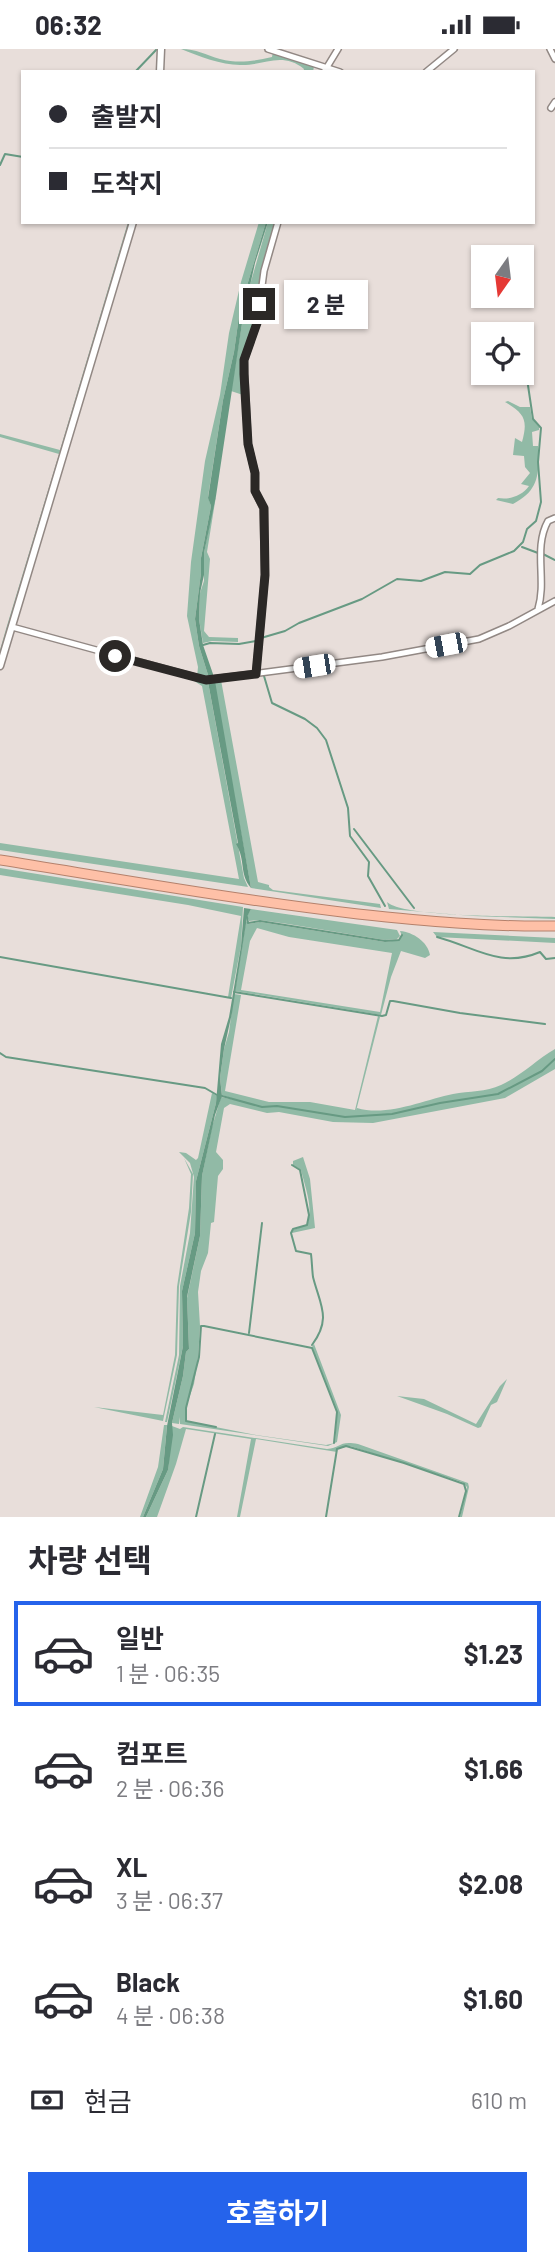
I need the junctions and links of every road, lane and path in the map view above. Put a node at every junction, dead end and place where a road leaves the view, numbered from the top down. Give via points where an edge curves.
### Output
1 (161, 49) edge
2 (268, 49) edge
3 (338, 49) edge
4 (454, 49) edge
5 (550, 49) edge
6 (555, 59) edge
7 (325, 69) edge
8 (160, 70) edge
9 (428, 70) edge
10 (132, 224) edge
11 (277, 224) edge
12 (555, 518) edge
13 (555, 601) edge
14 (538, 610) junction
15 (12, 627) junction
16 (0, 666) edge
17 (256, 674) junction
18 (0, 860) edge
19 (555, 926) edge

1 - 8 street
2 - 7 street
3 - 7 street
4 - 9 street
5 - 6 street
10 - 15 street
11 - 17 street via 264,271 257,323 244,360 248,444 255,491 264,508 265,575
12 - 14 street via 548,521 541,540
13 - 14 street
14 - 17 street via 479,639
15 - 16 street
15 - 17 street via 206,680
18 - 19 highway via 299,907 512,927

